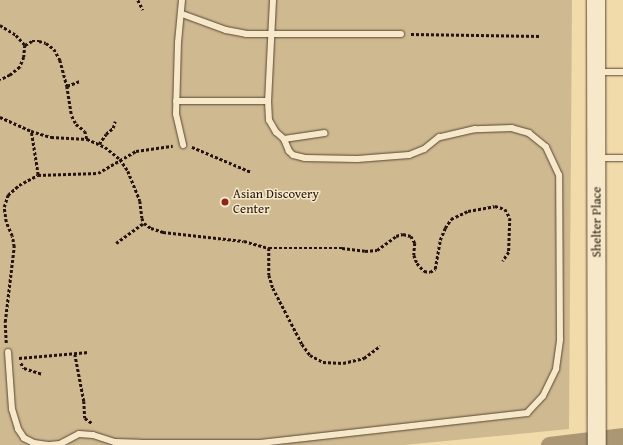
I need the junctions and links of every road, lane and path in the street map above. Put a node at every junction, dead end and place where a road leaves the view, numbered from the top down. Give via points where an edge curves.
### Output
1 (138, 0) edge
2 (182, 0) edge
3 (273, 0) edge
4 (596, 0) edge
5 (143, 10) dead end
6 (182, 14) junction
7 (0, 26) edge
8 (401, 34) joint
9 (272, 35) junction
10 (541, 36) dead end
11 (25, 45) junction
12 (596, 72) junction
13 (623, 72) edge
14 (0, 80) edge
15 (80, 81) dead end
16 (67, 86) junction
17 (176, 101) junction
18 (268, 101) junction
19 (0, 118) edge
20 (116, 121) dead end
21 (31, 132) junction
22 (325, 133) dead end
23 (88, 139) junction
24 (284, 139) junction
25 (99, 144) junction
26 (183, 145) junction
27 (597, 158) junction
28 (623, 158) edge
29 (121, 160) junction
30 (251, 172) dead end
31 (38, 175) junction
32 (0, 222) edge
33 (6, 222) junction
34 (144, 223) junction
35 (116, 243) dead end
36 (269, 248) junction
37 (503, 261) dead end
38 (380, 346) dead end
39 (8, 352) joint
40 (89, 352) dead end
41 (75, 354) junction
42 (42, 374) dead end
43 (92, 423) dead end
44 (49, 445) edge
45 (597, 445) edge

1 - 5 path
2 - 6 lane
3 - 9 lane
4 - 12 street, Shelter Place
6 - 9 lane via 226,30
6 - 17 lane via 178,42
7 - 11 path via 16,35
8 - 9 lane
8 - 10 path
9 - 18 lane
11 - 14 path via 20,67
11 - 16 path via 39,41 54,49 60,60
12 - 13 lane
12 - 27 street, Shelter Place
15 - 16 path
16 - 23 path via 72,116
17 - 18 lane
17 - 26 lane via 177,121
18 - 24 lane via 270,120 276,132
19 - 21 path
20 - 25 path
21 - 23 path via 58,139
21 - 31 path
22 - 24 lane
23 - 25 path
24 - 44 lane via 293,155 305,158 357,159 409,155 424,149 439,137 475,129 512,128 529,133 546,147 559,175 560,331 556,369 543,396 527,413 260,443 116,442 79,434 60,444
25 - 29 path
26 - 29 path via 145,149
26 - 30 path via 196,148
27 - 28 lane
27 - 45 street, Shelter Place
29 - 31 path via 98,173
29 - 34 path via 134,185
31 - 33 path via 19,185 8,195 4,207
32 - 33 path
33 - 39 path via 14,247 5,322
34 - 35 path
34 - 36 path via 163,232 244,241
36 - 37 path via 377,250 403,234 411,236 415,242 414,255 417,263 424,271 430,272 435,269 440,240 451,219 468,211 495,206 505,209 510,218 508,252
36 - 38 path via 269,275 273,288 310,355 323,362 343,363 364,358
39 - 44 lane via 12,409 18,429 24,438 34,443
40 - 41 path
41 - 42 path via 16,358 24,368
41 - 43 path via 86,418

